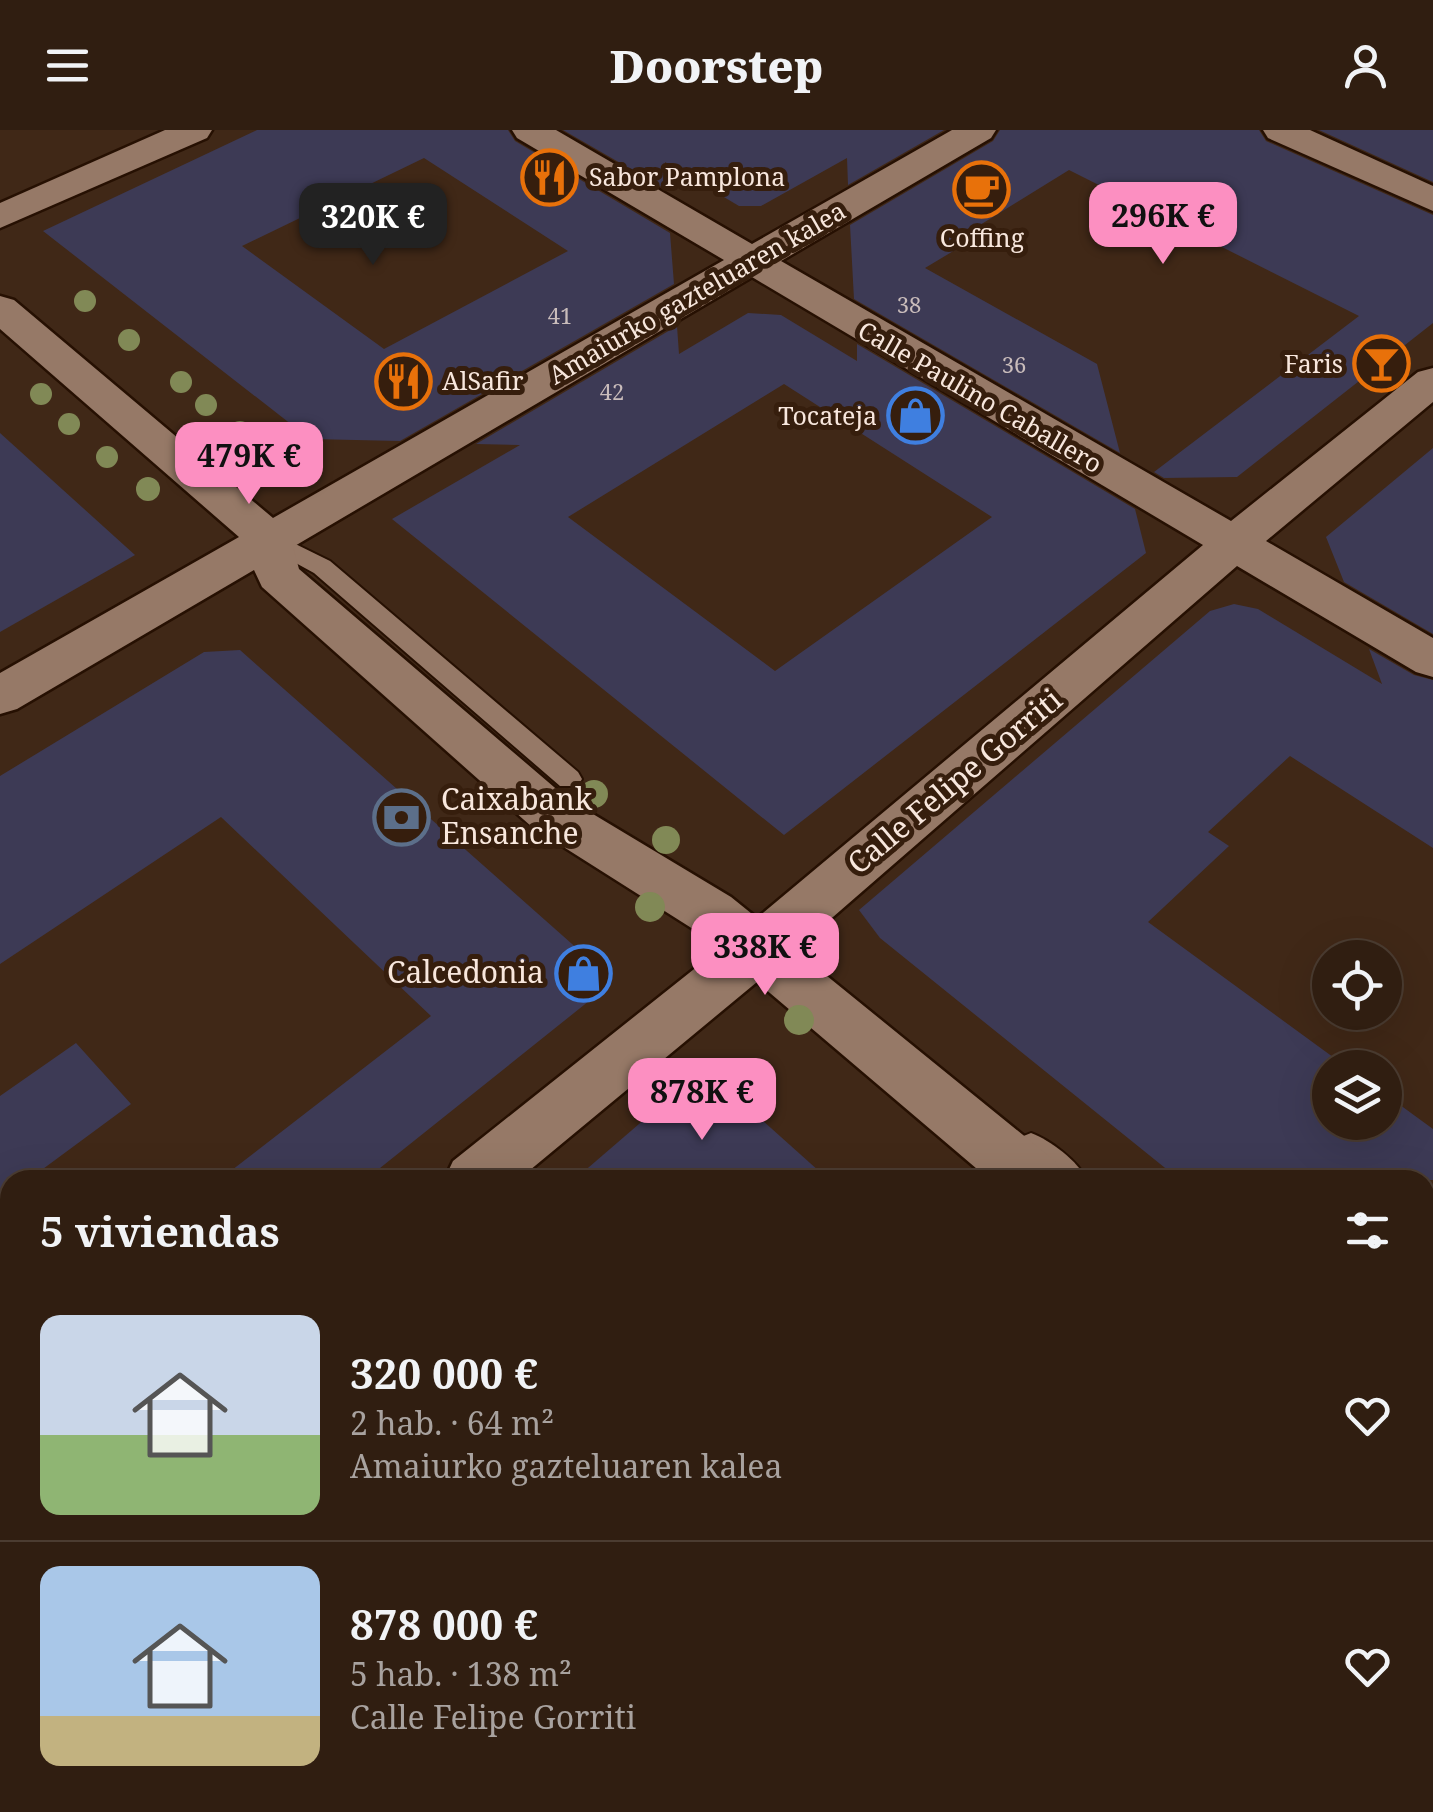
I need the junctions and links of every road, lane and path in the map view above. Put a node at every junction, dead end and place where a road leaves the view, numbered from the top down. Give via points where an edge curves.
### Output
1 (194, 130) edge
2 (530, 130) edge
3 (978, 130) edge
4 (1282, 130) edge
5 (1433, 200) edge
6 (0, 217) edge
7 (752, 262) junction
8 (0, 308) edge
9 (1433, 382) edge
10 (269, 539) junction
11 (1233, 545) junction
12 (1433, 660) edge
13 (0, 696) edge
14 (569, 779) dead end
15 (764, 944) junction
16 (486, 1170) edge
17 (1023, 1170) edge
18 (1059, 1170) edge

1 - 6 street
2 - 7 street, Calle Paulino Caballero
3 - 7 street, Amaiurko gazteluaren kalea
4 - 5 street
7 - 10 street, Amaiurko gazteluaren kalea
7 - 11 street, Calle Paulino Caballero
8 - 10 street
9 - 11 street, Calle Felipe Gorriti
10 - 13 street, Amaiurko gazteluaren kalea
10 - 14 lane via 322,567
10 - 15 street via 278,576 536,800
11 - 12 street, Calle Paulino Caballero
11 - 15 street, Calle Felipe Gorriti
15 - 16 street, Calle Felipe Gorriti
15 - 17 street
15 - 18 lane

